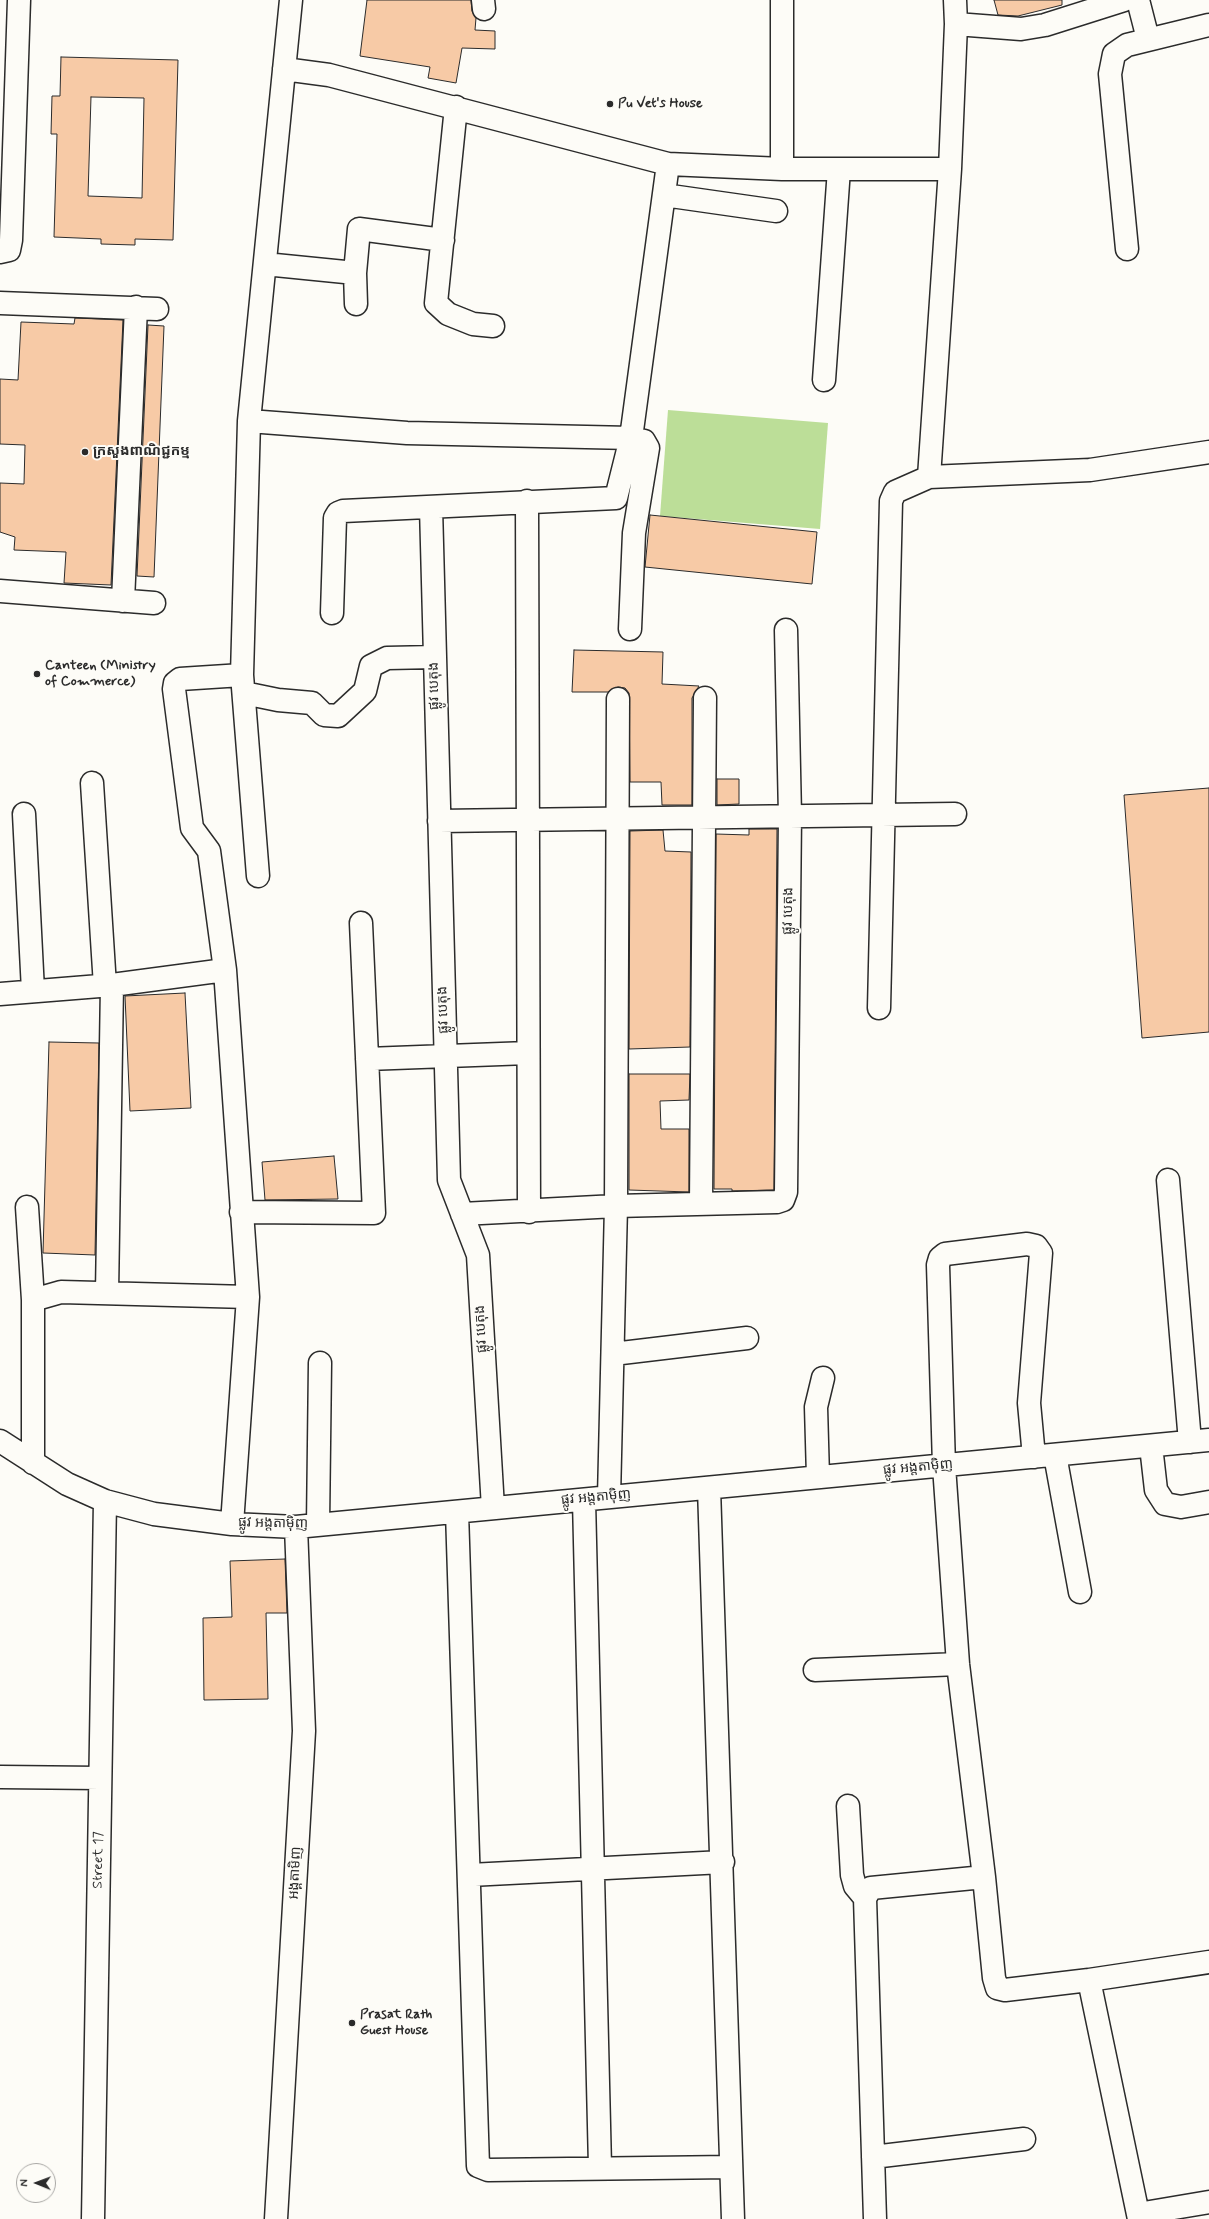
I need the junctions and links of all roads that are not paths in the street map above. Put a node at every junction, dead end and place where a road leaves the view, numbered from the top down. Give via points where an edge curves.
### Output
1 (19, 0) edge
2 (291, 0) edge
3 (782, 0) edge
4 (955, 0) edge
5 (1124, 0) edge
6 (1138, 0) edge
7 (956, 24) junction
8 (1209, 25) edge
9 (1148, 39) junction
10 (284, 69) junction
11 (456, 107) junction
12 (668, 164) junction
13 (782, 169) junction
14 (839, 169) junction
15 (950, 169) junction
16 (664, 195) junction
17 (776, 211) dead end
18 (443, 240) junction
19 (1127, 249) dead end
20 (0, 252) edge
21 (265, 264) junction
22 (355, 273) junction
23 (0, 303) edge
24 (356, 304) dead end
25 (493, 326) dead end
26 (824, 380) dead end
27 (249, 421) junction
28 (631, 438) junction
29 (1209, 452) edge
30 (929, 477) junction
31 (527, 501) junction
32 (431, 506) junction
33 (0, 591) edge
34 (123, 601) junction
35 (154, 603) dead end
36 (332, 613) dead end
37 (630, 628) dead end
38 (786, 630) dead end
39 (435, 657) junction
40 (243, 684) junction
41 (705, 698) dead end
42 (618, 699) dead end
43 (92, 783) dead end
44 (24, 814) dead end
45 (955, 814) dead end
46 (884, 815) junction
47 (790, 816) junction
48 (703, 817) junction
49 (617, 818) junction
50 (527, 820) junction
51 (439, 821) junction
52 (258, 876) dead end
53 (361, 923) dead end
54 (225, 970) junction
55 (109, 986) junction
56 (33, 992) junction
57 (0, 994) edge
58 (879, 1008) dead end
59 (528, 1053) junction
60 (446, 1057) junction
61 (367, 1059) junction
62 (1168, 1180) dead end
63 (701, 1203) junction
64 (616, 1206) junction
65 (27, 1207) dead end
66 (241, 1212) junction
67 (529, 1212) junction
68 (462, 1214) junction
69 (107, 1293) junction
70 (248, 1297) junction
71 (33, 1300) junction
72 (747, 1338) dead end
73 (613, 1354) junction
74 (320, 1363) dead end
75 (823, 1378) dead end
76 (0, 1441) edge
77 (1199, 1441) edge
78 (1150, 1446) junction
79 (1045, 1456) junction
80 (32, 1463) junction
81 (944, 1466) junction
82 (818, 1478) junction
83 (709, 1488) junction
84 (609, 1497) junction
85 (584, 1500) junction
86 (105, 1501) junction
87 (1209, 1502) edge
88 (493, 1508) junction
89 (457, 1512) junction
90 (232, 1524) junction
91 (318, 1525) junction
92 (296, 1527) junction
93 (1080, 1592) dead end
94 (958, 1664) junction
95 (815, 1670) dead end
96 (0, 1777) edge
97 (100, 1778) junction
98 (848, 1806) dead end
99 (722, 1862) junction
100 (594, 1869) junction
101 (470, 1875) junction
102 (984, 1876) junction
103 (865, 1898) junction
104 (1209, 1962) edge
105 (1089, 1980) junction
106 (1024, 2139) dead end
107 (873, 2157) junction
108 (600, 2167) junction
109 (731, 2167) junction
110 (1209, 2202) edge
111 (1138, 2216) edge
112 (93, 2219) edge
113 (276, 2219) edge
114 (733, 2219) edge
115 (875, 2219) edge

1 - 20 street via 11,240 9,250
2 - 10 street
3 - 13 street
4 - 7 street
5 - 7 street via 1045,25 1021,29
6 - 9 street
7 - 15 street
8 - 9 street
9 - 19 street via 1127,45 1114,54 1110,74
10 - 11 street via 329,74
10 - 21 street
11 - 12 street
11 - 18 street
12 - 13 street
12 - 16 street
13 - 14 street
14 - 15 street
14 - 26 street
15 - 30 street
16 - 17 street
16 - 28 street
18 - 22 street via 359,229
18 - 25 street via 436,303 448,314 473,324
21 - 22 street
21 - 27 street
22 - 24 street
23 - 34 street via 147,308
27 - 28 street via 408,433
27 - 40 street
28 - 31 street via 616,498 613,500
28 - 37 street via 644,441 648,448 634,533
29 - 30 street via 1090,470
30 - 46 street via 895,492 891,501
31 - 32 street
31 - 50 street
32 - 36 street via 338,513 335,518
32 - 39 street, ផ្លូវ បេតុង
33 - 34 street
34 - 35 street
38 - 47 street, ផ្លូវ បេតុង
39 - 40 street via 387,658 371,666 365,691 338,716 324,715 312,704 278,700
39 - 51 street, ផ្លូវ បេតុង
40 - 52 street
40 - 54 street via 180,679 175,683 174,689 192,828 208,851
41 - 48 street
42 - 49 street
43 - 55 street
44 - 56 street
45 - 46 street
46 - 47 street
46 - 58 street
47 - 48 street
47 - 63 street, ផ្លូវ បេតុង via 786,1192 783,1200 777,1202
48 - 49 street
48 - 63 street
49 - 50 street
49 - 64 street
50 - 51 street
50 - 59 street
51 - 60 street, ផ្លូវ បេតុង
53 - 61 street
54 - 55 street
54 - 66 street
55 - 56 street
55 - 69 street
56 - 57 street
59 - 60 street
59 - 67 street
60 - 61 street
60 - 68 street, ផ្លូវ បេតុង via 449,1180
61 - 66 street via 374,1213
62 - 77 street via 1185,1366
63 - 64 street
64 - 67 street
64 - 73 street
65 - 71 street
66 - 70 street
67 - 68 street
68 - 88 street, ផ្លូវ បេតុង via 478,1255
69 - 70 street
69 - 71 street via 61,1292
70 - 90 street
71 - 80 street
72 - 73 street
73 - 84 street
74 - 91 street
75 - 82 street via 816,1407
76 - 80 street, ផ្លូវ អង្តតាម៉ិញ
77 - 78 street, ផ្លូវ អង្តតាម៉ិញ
78 - 79 street, ផ្លូវ អង្តតាម៉ិញ
78 - 87 street via 1156,1490 1165,1504 1181,1507
79 - 81 street, ផ្លូវ អង្តតាម៉ិញ
79 - 81 street via 1030,1396 1041,1253 1036,1246 1027,1244 945,1254 940,1258 938,1265
79 - 93 street
80 - 86 street, ផ្លូវ អង្តតាម៉ិញ via 67,1484
81 - 82 street, ផ្លូវ អង្តតាម៉ិញ
81 - 94 street
82 - 83 street, ផ្លូវ អង្តតាម៉ិញ
83 - 84 street, ផ្លូវ អង្តតាម៉ិញ
83 - 99 street
84 - 85 street, ផ្លូវ អង្តតាម៉ិញ
85 - 88 street, ផ្លូវ អង្តតាម៉ិញ
85 - 100 street
86 - 90 street, ផ្លូវ អង្តតាម៉ិញ via 154,1514
86 - 97 street, Street 17
88 - 89 street, ផ្លូវ អង្តតាម៉ិញ
89 - 91 street, ផ្លូវ អង្តតាម៉ិញ
89 - 101 street
90 - 92 street, ផ្លូវ អង្តតាម៉ិញ
91 - 92 street, ផ្លូវ អង្តតាម៉ិញ
92 - 113 street, អង្គតាមិញ via 304,1731
94 - 95 street
94 - 102 street
96 - 97 street
97 - 112 street, Street 17
98 - 103 street via 852,1875 855,1886
99 - 100 street
99 - 109 street
100 - 101 street
100 - 108 street
101 - 108 street via 478,2166 488,2170
102 - 103 street via 871,1888
102 - 105 street via 996,1988 1005,1990
103 - 107 street
104 - 105 street
105 - 111 street
106 - 107 street
107 - 115 street
108 - 109 street
109 - 114 street
110 - 111 street

